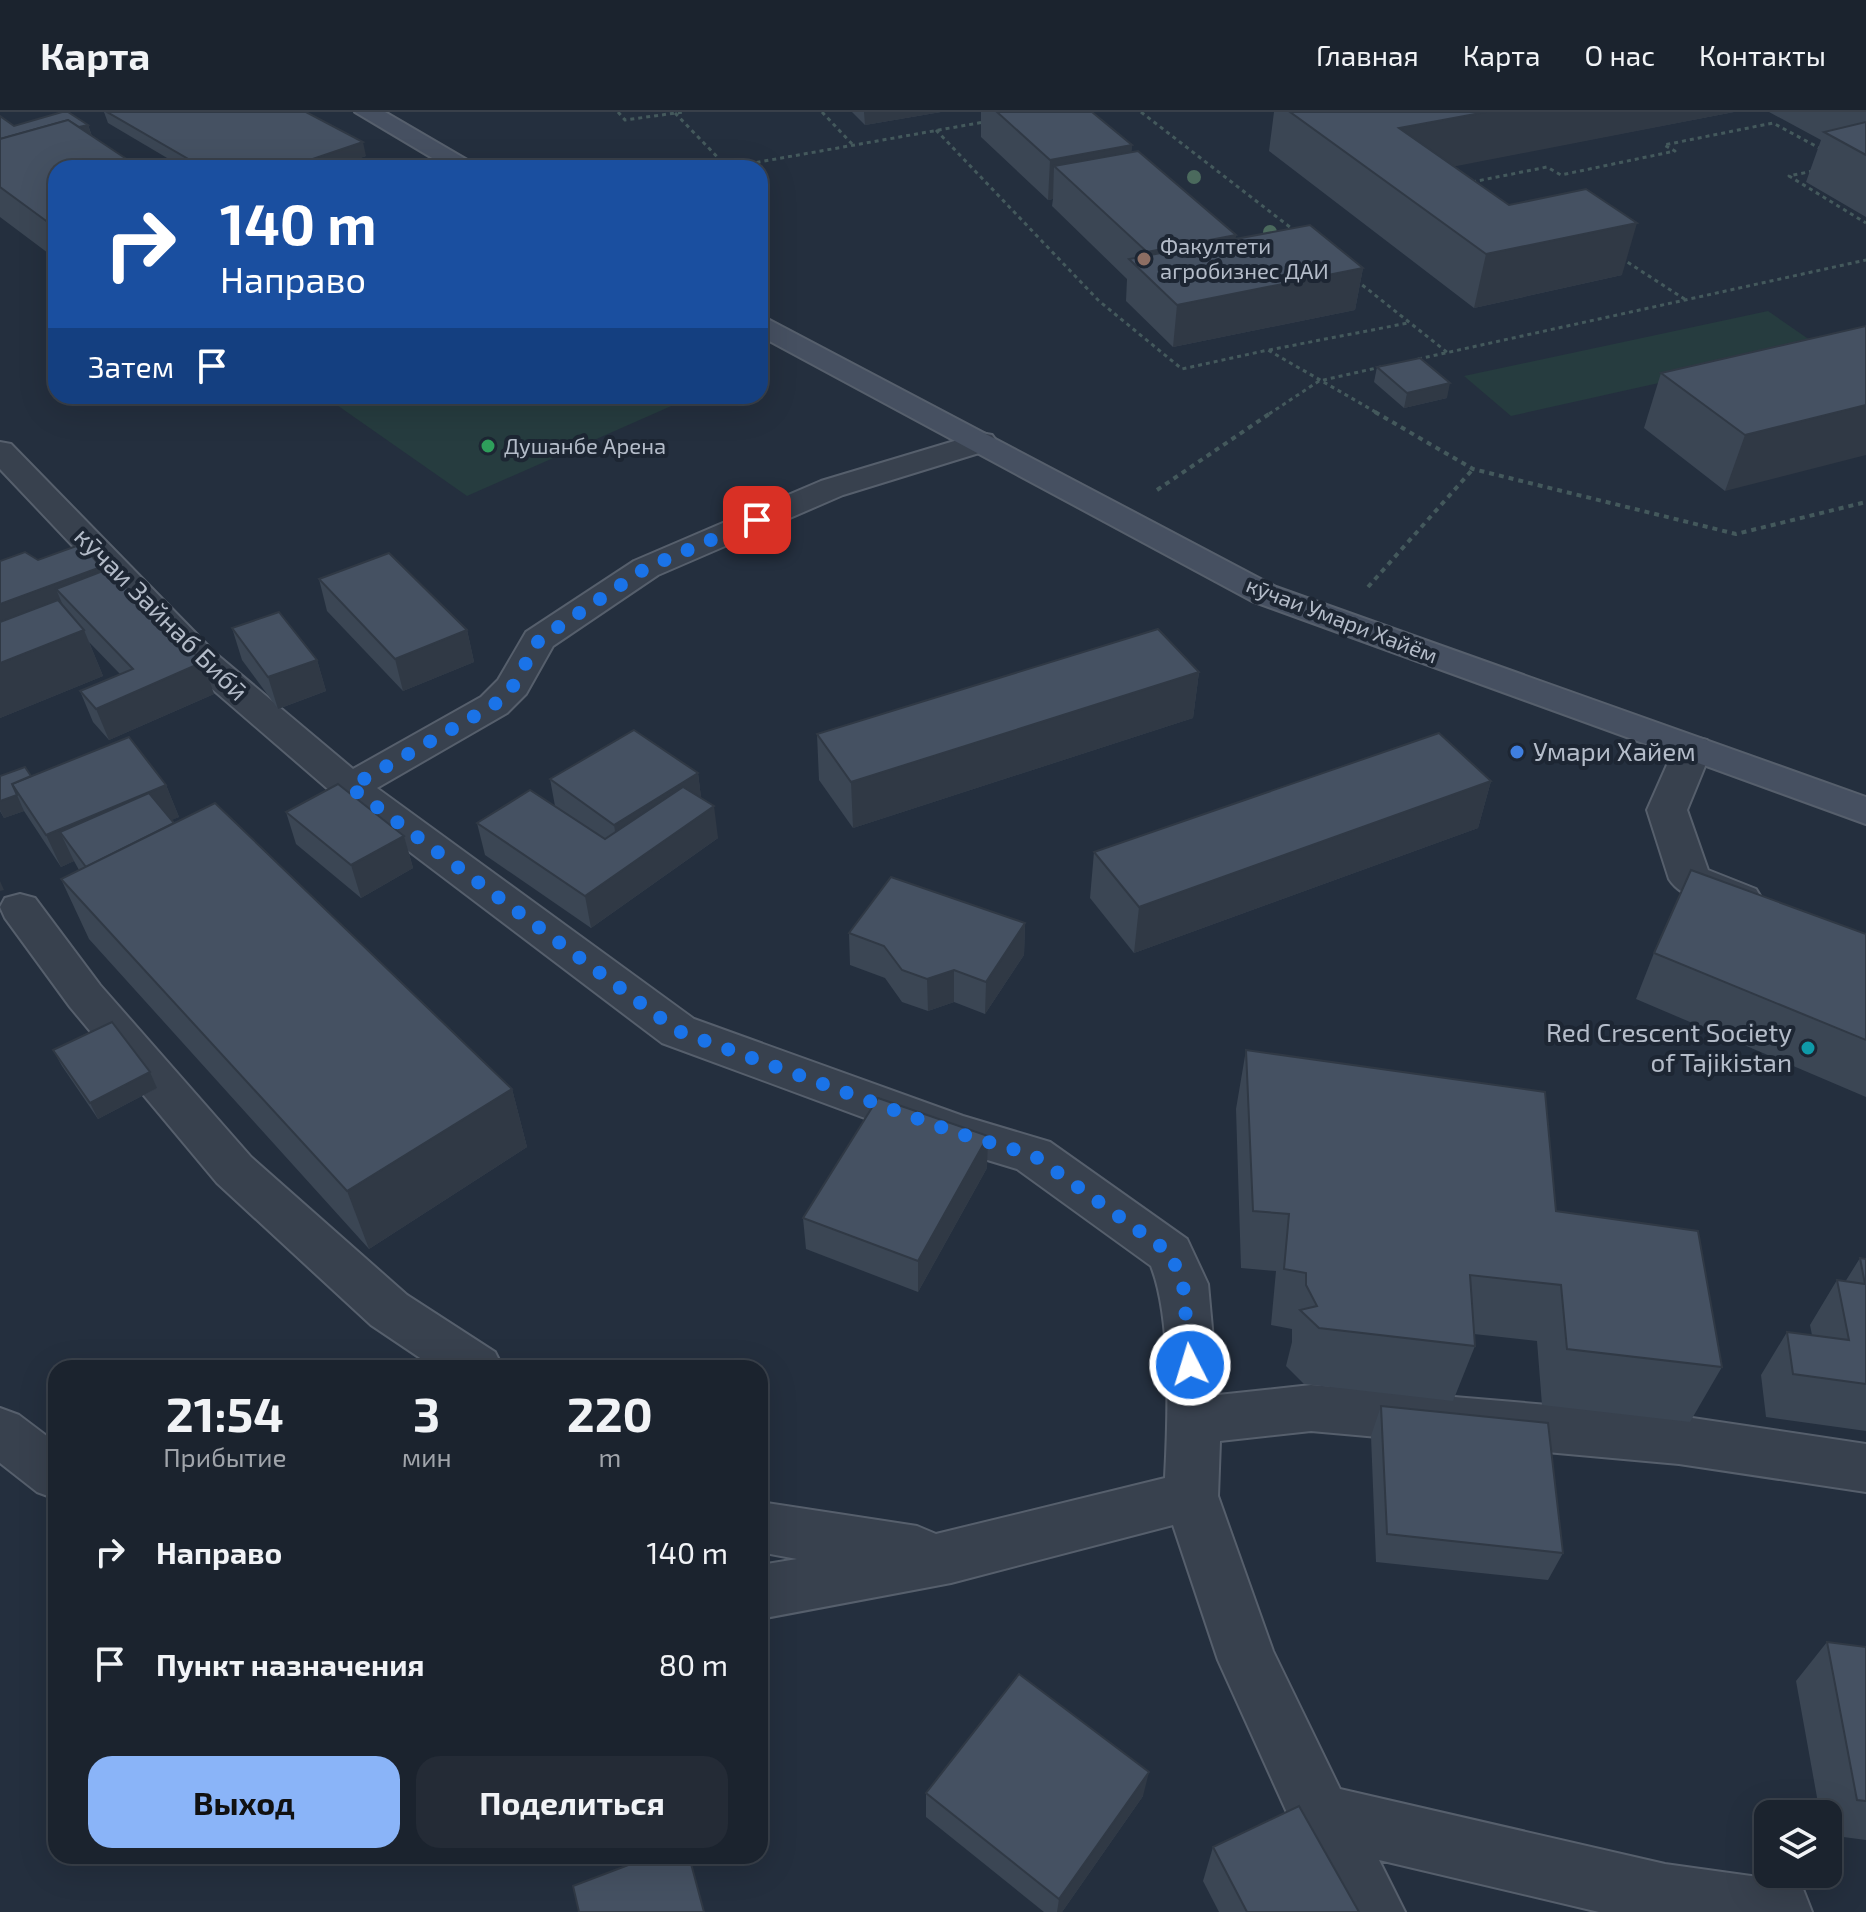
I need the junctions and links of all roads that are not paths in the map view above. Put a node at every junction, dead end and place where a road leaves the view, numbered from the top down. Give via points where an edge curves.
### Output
1 (367, 112) edge
2 (454, 160) edge
3 (768, 328) edge
4 (981, 442) junction
5 (0, 451) edge
6 (1693, 749) junction
7 (350, 787) junction
8 (1866, 811) edge
9 (20, 908) dead end
10 (1778, 914) edge
11 (465, 1360) edge
12 (1194, 1421) junction
13 (0, 1432) edge
14 (1866, 1468) edge
15 (48, 1469) edge
16 (1191, 1496) junction
17 (768, 1528) edge
18 (951, 1557) junction
19 (768, 1591) edge
20 (1320, 1815) junction
21 (1373, 1912) edge
22 (1780, 1912) edge

1 - 2 street
3 - 4 street, кӯчаи Умари Хайём
4 - 6 street, кӯчаи Умари Хайём via 1264,594
4 - 7 street via 832,488 646,568 539,640 513,686 494,705
5 - 7 street, кӯчаи Зайнаб Бибӣ via 202,661
6 - 8 street, кӯчаи Умари Хайём
6 - 10 street via 1667,810 1690,879
7 - 12 street, кӯчаи Зайнаб Бибӣ via 678,1031 954,1132 1033,1155 1170,1253 1183,1284
9 - 11 street via 85,996 234,1170 389,1310
12 - 14 street via 1311,1408 1679,1440
12 - 16 street, кӯчаи Зайнаб Бибӣ
13 - 15 street
16 - 18 street
16 - 20 street via 1247,1660
17 - 18 street
18 - 19 street
20 - 21 street
20 - 22 street via 1665,1896

